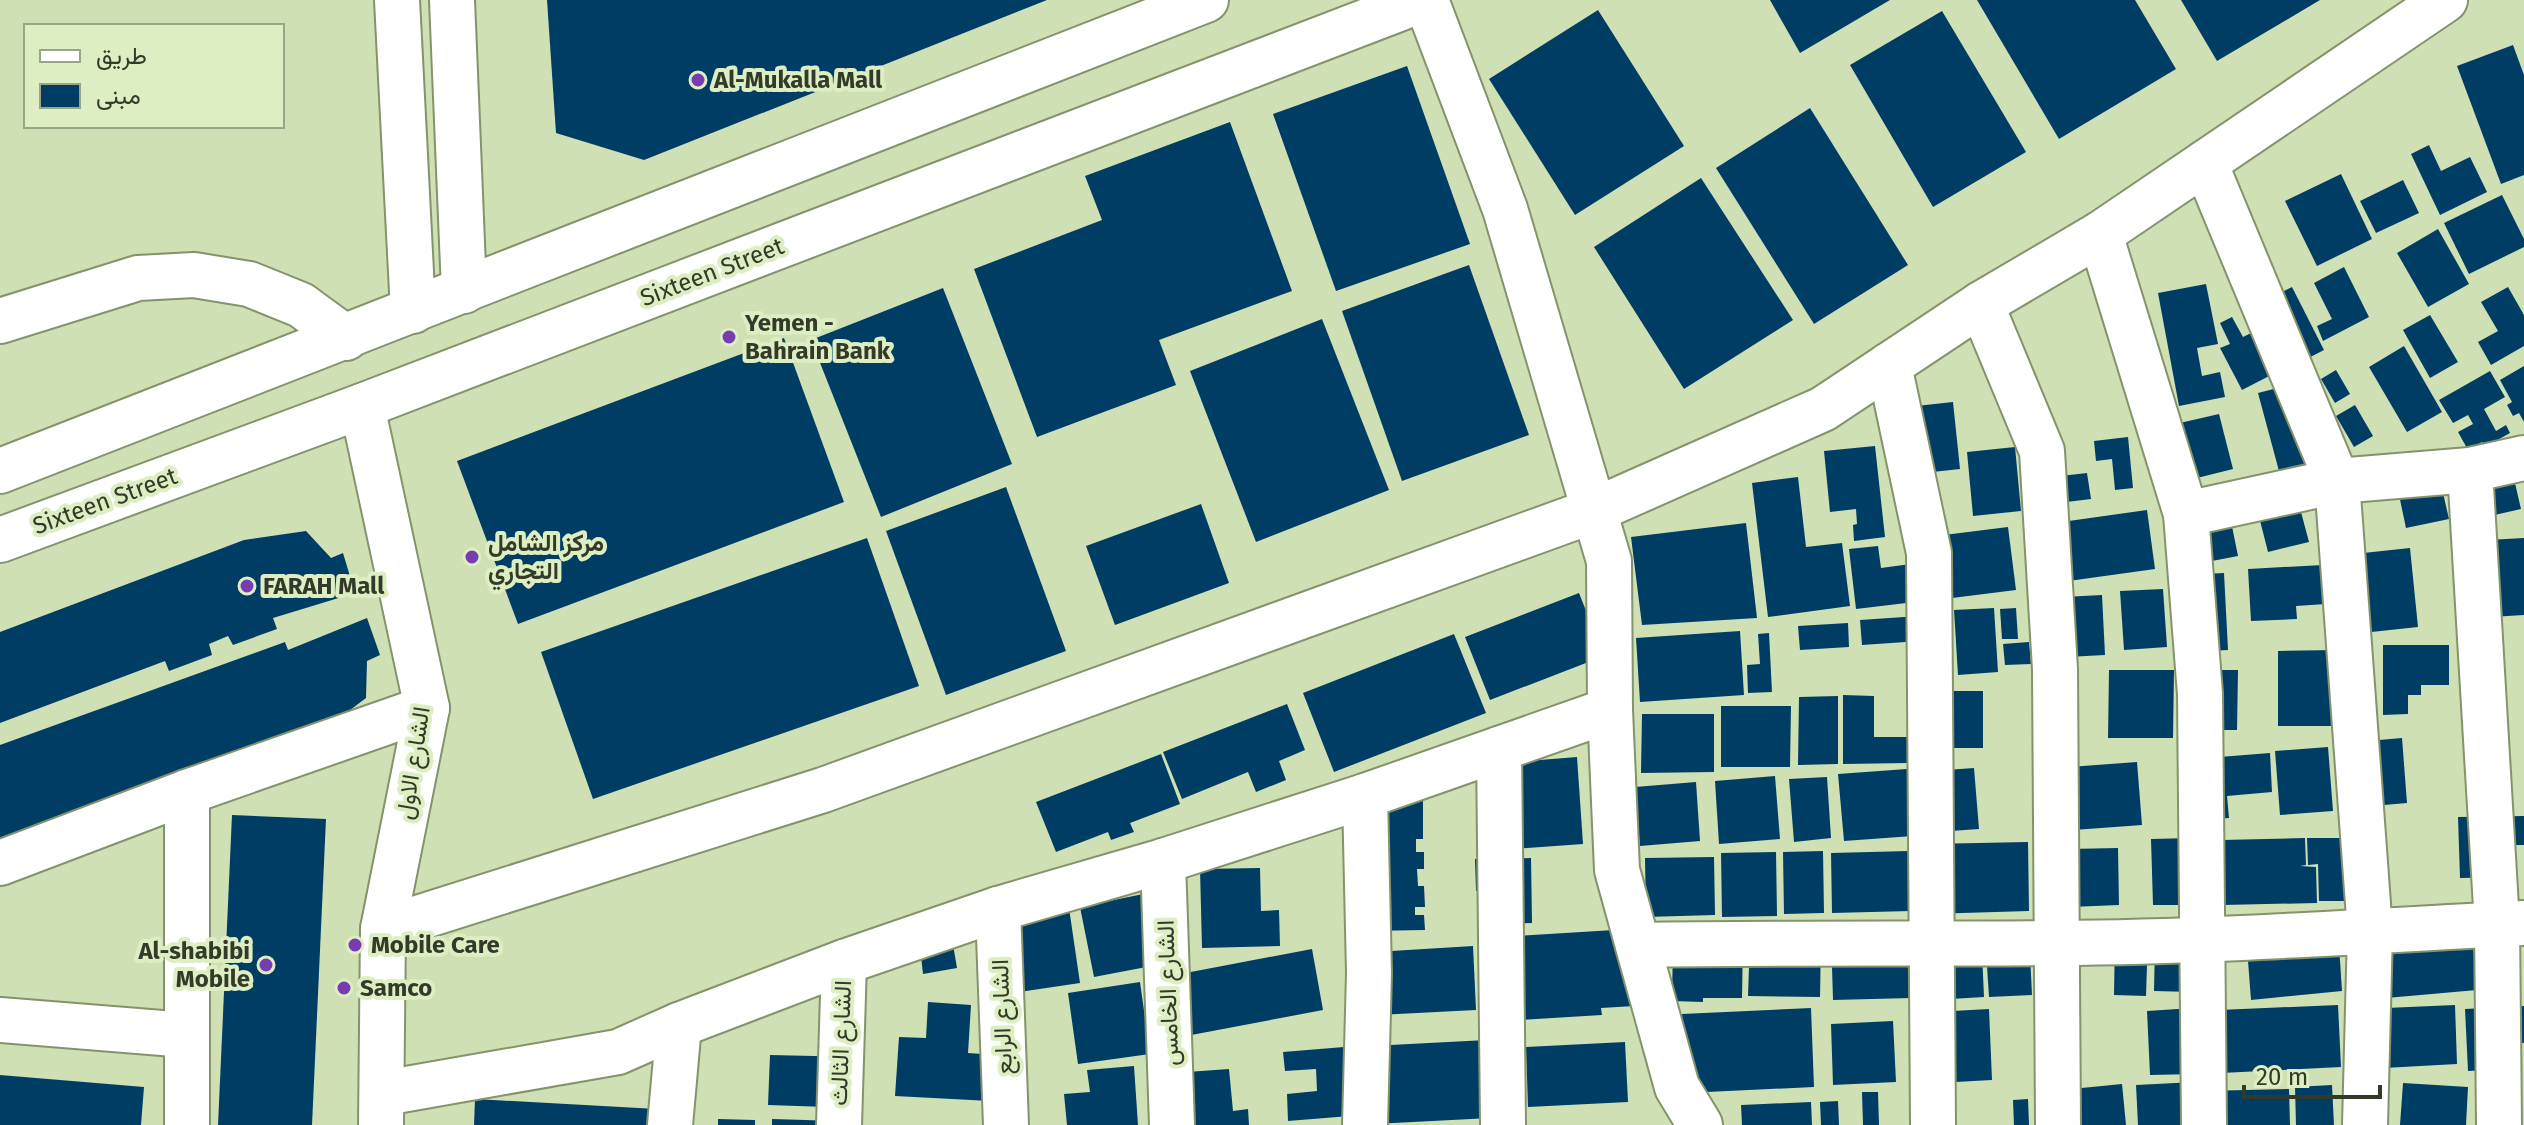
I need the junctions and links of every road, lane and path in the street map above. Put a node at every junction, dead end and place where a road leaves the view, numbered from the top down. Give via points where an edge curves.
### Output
1 (397, 0) edge
2 (452, 0) edge
3 (1206, 0) edge
4 (1424, 0) edge
5 (2445, 0) edge
6 (2205, 163) junction
7 (2100, 234) junction
8 (464, 291) junction
9 (1981, 304) junction
10 (413, 311) junction
11 (0, 321) edge
12 (346, 338) junction
13 (1889, 365) junction
14 (362, 406) junction
15 (2524, 458) edge
16 (2470, 470) junction
17 (0, 471) edge
18 (2337, 481) junction
19 (1595, 510) junction
20 (2186, 514) junction
21 (0, 540) edge
22 (427, 708) junction
23 (1610, 710) junction
24 (1499, 749) junction
25 (187, 792) junction
26 (1365, 796) junction
27 (1163, 861) junction
28 (0, 863) edge
29 (998, 909) junction
30 (2511, 923) edge
31 (383, 929) junction
32 (2370, 931) junction
33 (2203, 940) junction
34 (1932, 942) junction
35 (2057, 943) junction
36 (1638, 945) junction
37 (844, 962) junction
38 (0, 1020) edge
39 (679, 1025) junction
40 (187, 1035) junction
41 (382, 1109) edge
42 (187, 1125) edge
43 (670, 1125) edge
44 (839, 1125) edge
45 (1006, 1125) edge
46 (1172, 1125) edge
47 (1365, 1125) edge
48 (1503, 1125) edge
49 (1700, 1125) edge
50 (1933, 1125) edge
51 (2058, 1125) edge
52 (2204, 1125) edge
53 (2365, 1125) edge
54 (2499, 1125) edge

1 - 10 main road
2 - 8 main road
3 - 8 main road
4 - 14 main road, Sixteen Street
4 - 19 main road via 1505,209
5 - 6 main road
6 - 7 main road
6 - 18 main road
7 - 9 main road
7 - 20 main road
8 - 10 main road
9 - 13 main road
9 - 35 main road via 2042,451 2055,669
10 - 12 main road
11 - 12 main road via 138,278 194,275 249,284 301,305
12 - 17 main road
13 - 19 main road via 1823,409
13 - 34 main road via 1929,553
14 - 21 main road, Sixteen Street
14 - 22 main road, الشارع الاول
15 - 16 main road
16 - 18 main road
16 - 30 main road
18 - 20 main road
18 - 32 main road
19 - 23 main road via 1609,561
19 - 31 main road via 823,790
20 - 33 main road via 2200,694
22 - 25 main road
22 - 31 main road, الشارع الاول
23 - 24 main road
23 - 36 main road via 1617,870
24 - 26 main road
24 - 48 main road
25 - 28 main road
25 - 40 main road
26 - 27 main road
26 - 47 main road
27 - 29 main road
27 - 46 main road, الشارع الخامس
29 - 37 main road
29 - 45 main road, الشارع الرابع
30 - 32 main road
30 - 54 main road
31 - 41 main road, الشارع الاول
32 - 33 main road
32 - 53 main road
33 - 35 main road
33 - 52 main road
34 - 35 main road
34 - 36 main road
34 - 50 main road
35 - 51 main road
36 - 49 main road via 1677,1087
37 - 39 main road
37 - 44 main road, الشارع الثالث
38 - 40 main road
39 - 41 main road via 618,1052
39 - 43 main road
40 - 42 main road

